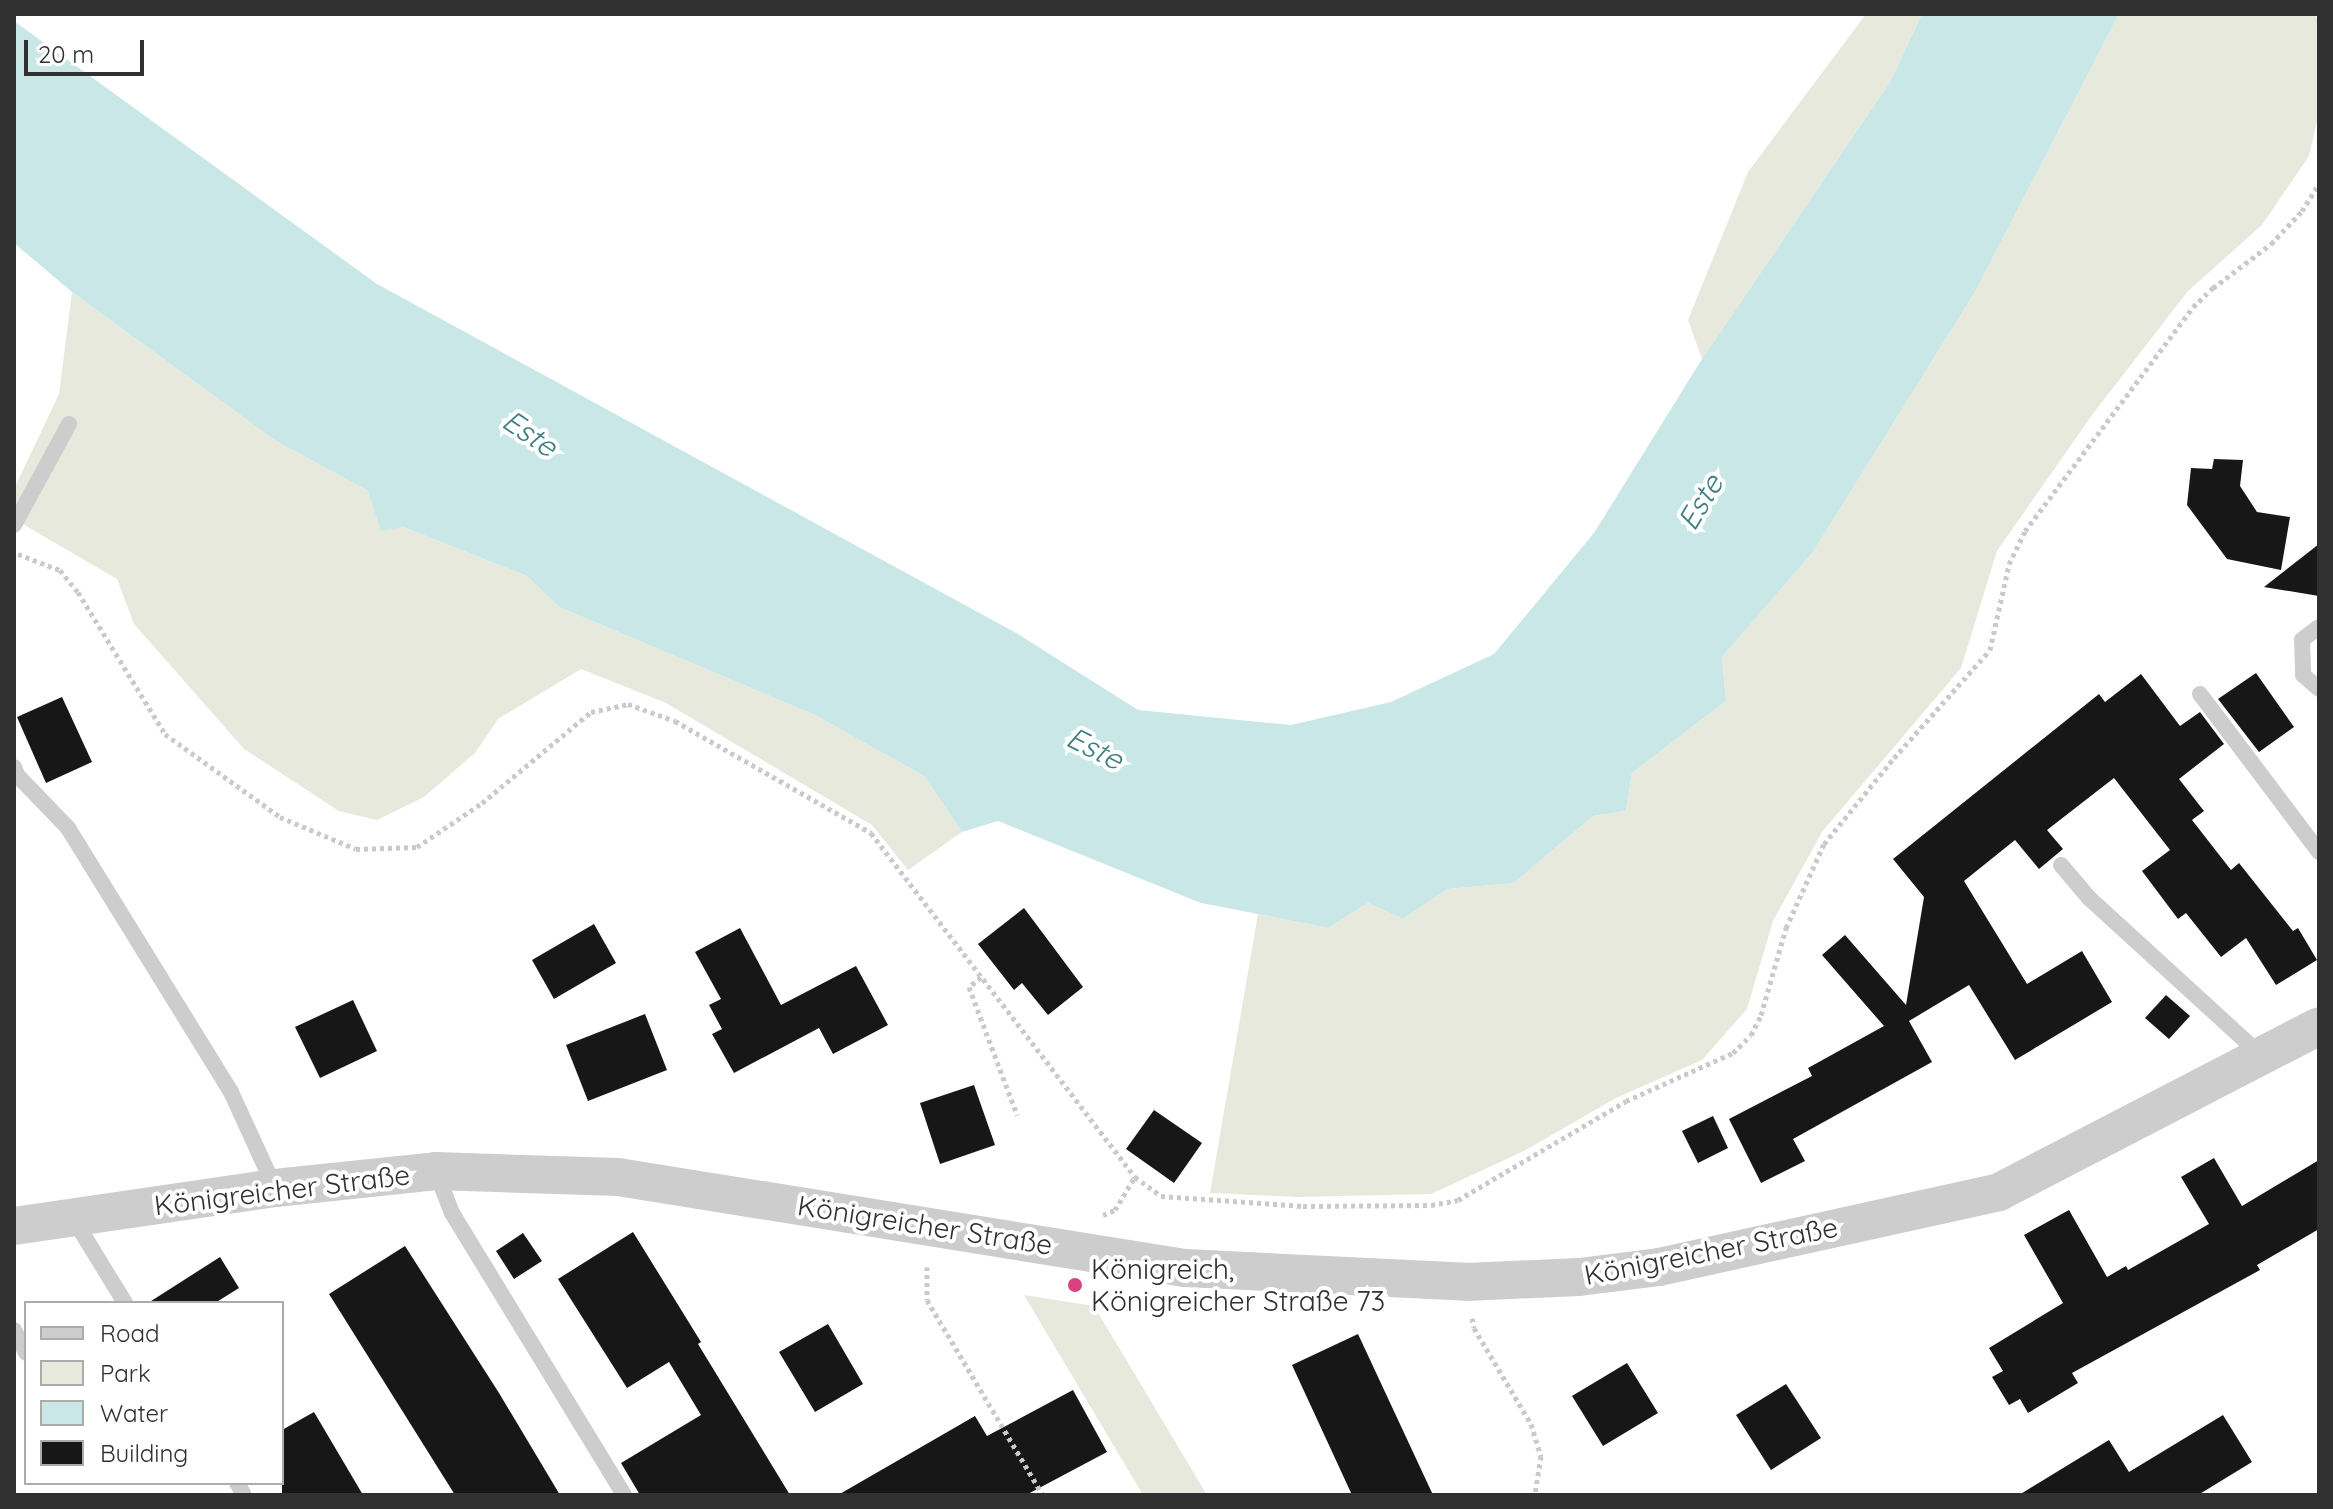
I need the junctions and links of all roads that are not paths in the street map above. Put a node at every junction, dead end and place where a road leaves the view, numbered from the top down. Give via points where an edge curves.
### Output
1 (69, 424) dead end
2 (14, 525) edge
3 (2319, 627) edge
4 (2319, 689) edge
5 (2200, 694) dead end
6 (14, 767) edge
7 (2319, 852) edge
8 (2061, 865) dead end
9 (2319, 1026) edge
10 (2262, 1056) junction
11 (436, 1171) junction
12 (275, 1188) junction
13 (72, 1217) junction
14 (15, 1224) edge
15 (124, 1301) edge
16 (14, 1330) edge
17 (24, 1349) edge
18 (624, 1495) edge

1 - 2 lane
3 - 4 lane via 2302,640 2303,675
5 - 7 lane
6 - 12 lane via 68,828 231,1092
8 - 10 lane via 2089,898
9 - 10 street, Königreicher Straße
10 - 11 street, Königreicher Straße via 1999,1192 1659,1267 1579,1277 1467,1282 1185,1268 618,1177
11 - 12 street, Königreicher Straße
11 - 18 lane via 452,1213
12 - 13 street, Königreicher Straße
13 - 14 street, Königreicher Straße
13 - 15 lane
16 - 17 lane

